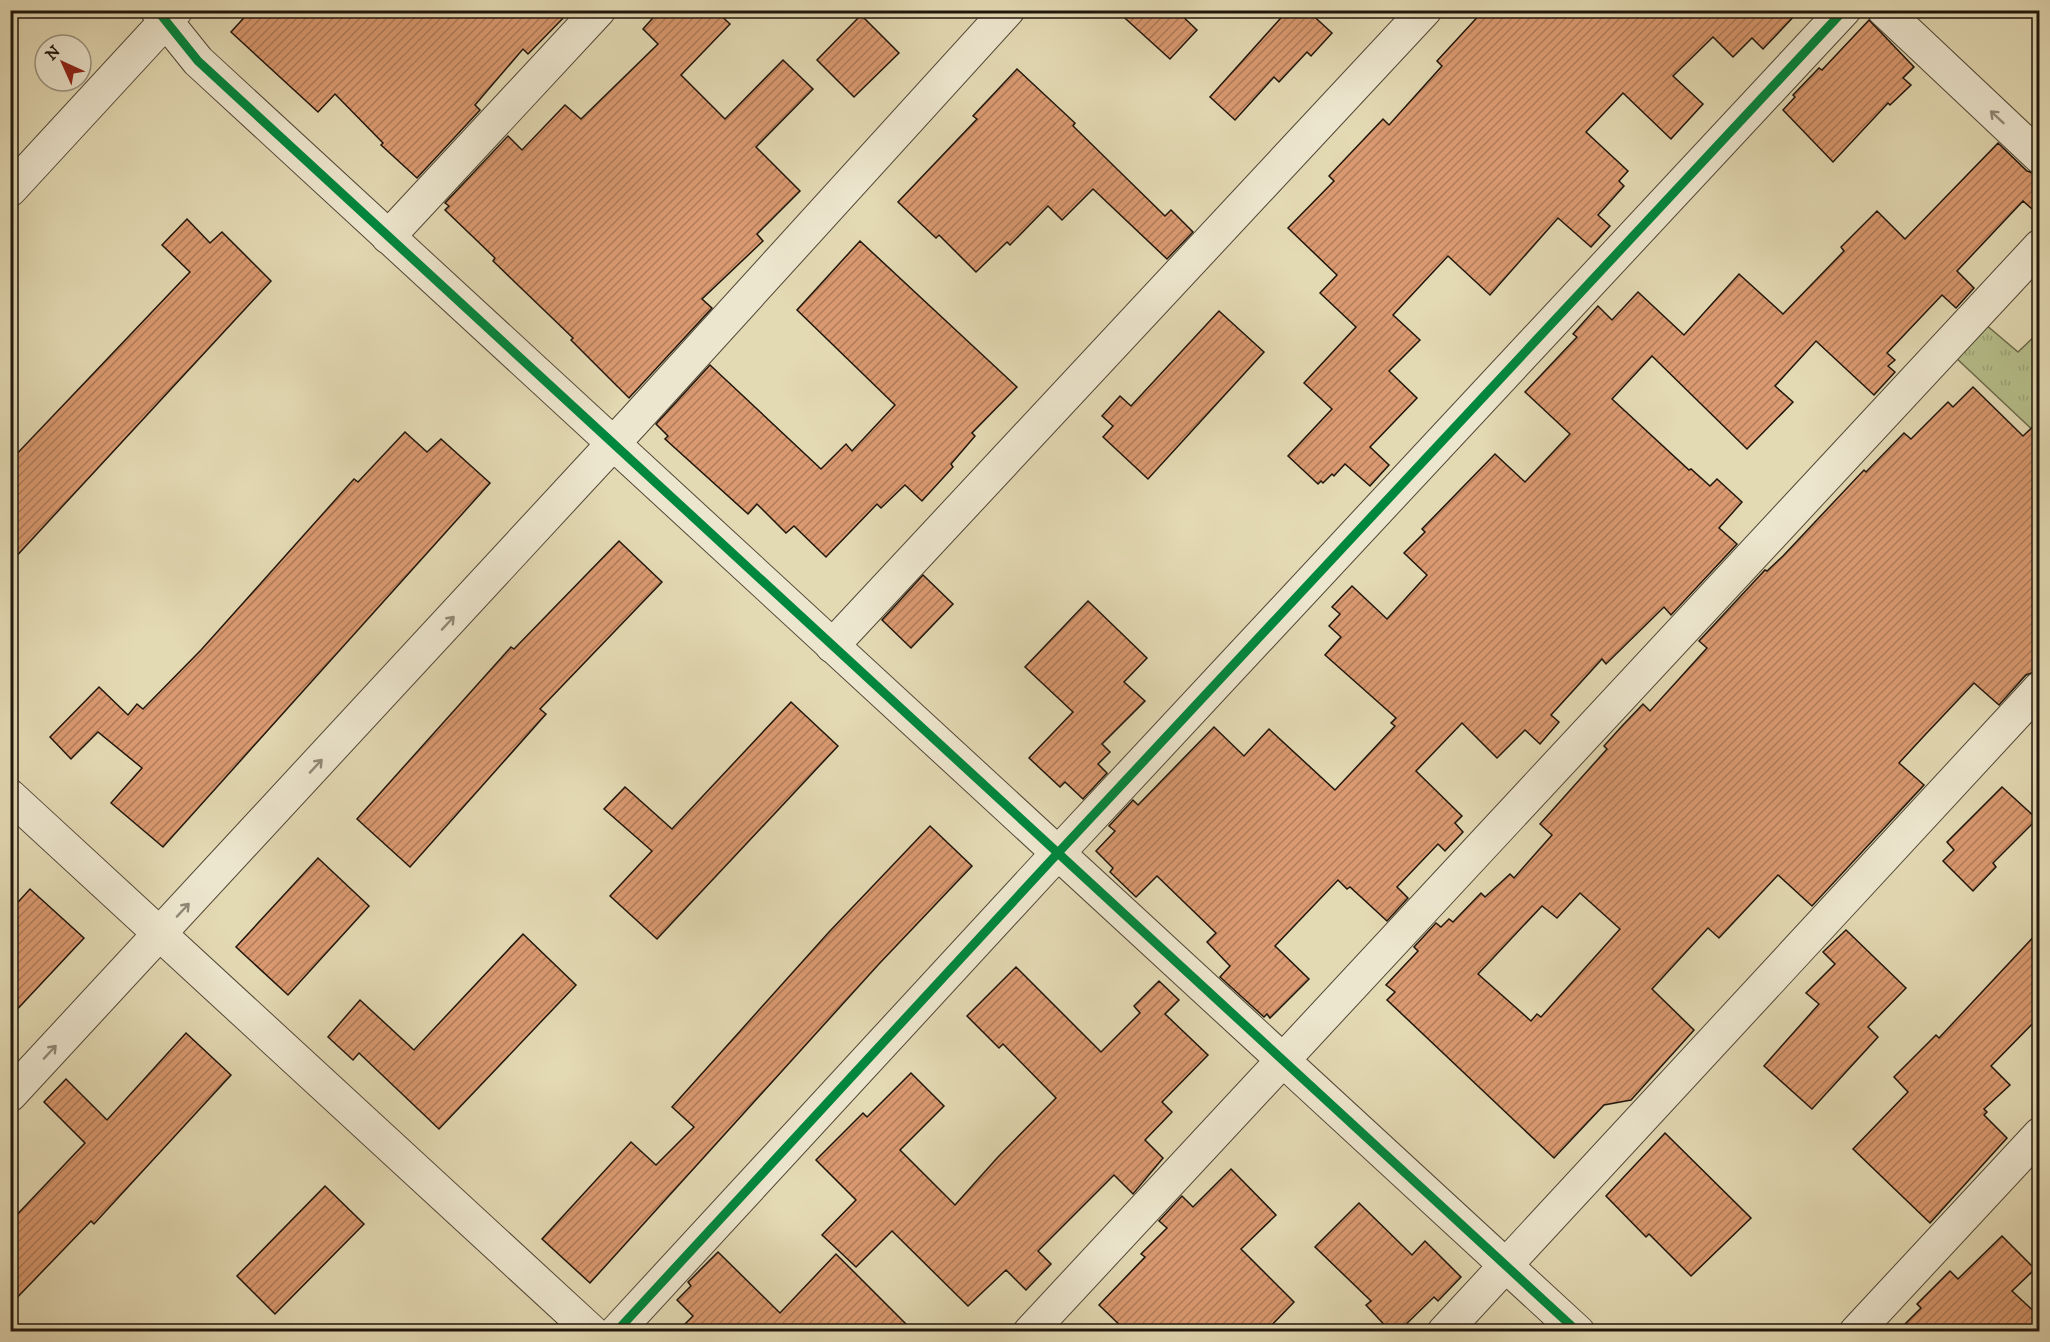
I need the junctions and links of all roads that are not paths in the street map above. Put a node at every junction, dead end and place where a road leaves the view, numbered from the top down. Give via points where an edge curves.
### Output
1 (599, 10) edge
2 (1008, 10) edge
3 (1425, 10) edge
4 (1844, 10) edge
5 (1884, 10) edge
6 (167, 14) edge
7 (2040, 157) edge
8 (10, 190) edge
9 (388, 237) junction
10 (2040, 246) edge
11 (614, 443) junction
12 (832, 646) junction
13 (2040, 688) edge
14 (10, 795) edge
15 (1057, 854) junction
16 (161, 934) junction
17 (1282, 1059) junction
18 (10, 1095) edge
19 (2040, 1134) edge
20 (1506, 1265) junction
21 (592, 1332) edge
22 (616, 1332) edge
23 (1030, 1332) edge
24 (1444, 1332) edge
25 (1578, 1332) edge
26 (1856, 1332) edge

1 - 9 street
2 - 11 street
3 - 12 street
4 - 15 street
7 -> 5 street
6 - 8 street
6 - 9 street via 198,62
9 - 11 street
10 - 17 street
11 - 12 street
16 -> 11 street
12 - 15 street
13 - 20 street
14 - 16 street
15 - 17 street
15 - 22 street
18 -> 16 street
16 - 21 street
17 - 20 street
17 - 23 street
19 - 26 street
20 - 24 street
20 - 25 street

